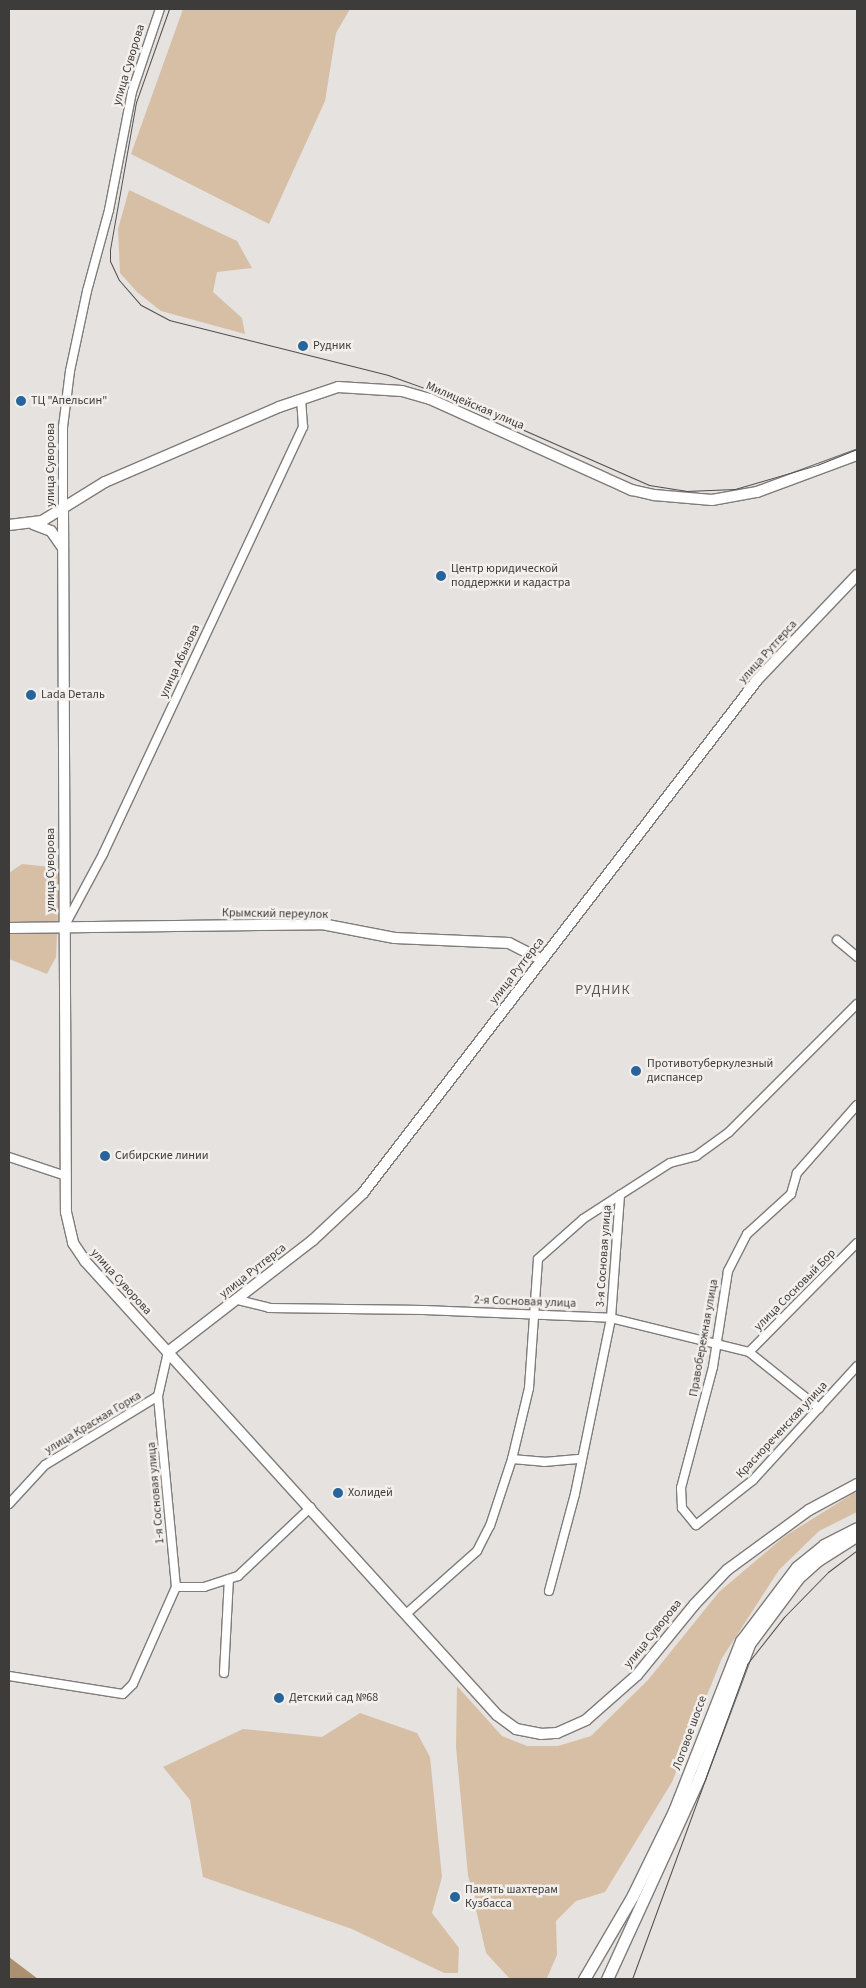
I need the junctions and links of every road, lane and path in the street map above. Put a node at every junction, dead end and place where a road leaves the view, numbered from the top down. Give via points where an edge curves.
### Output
1 (160, 9) edge
2 (301, 399) junction
3 (857, 455) edge
4 (64, 509) junction
5 (32, 524) junction
6 (9, 525) edge
7 (64, 550) junction
8 (857, 575) edge
9 (9, 928) edge
10 (63, 929) junction
11 (837, 940) dead end
12 (857, 957) edge
13 (542, 960) junction
14 (857, 1004) edge
15 (857, 1105) edge
16 (9, 1157) edge
17 (66, 1176) junction
18 (620, 1195) junction
19 (857, 1243) edge
20 (238, 1300) junction
21 (535, 1313) junction
22 (611, 1318) junction
23 (716, 1344) junction
24 (168, 1352) junction
25 (749, 1352) junction
26 (857, 1366) edge
27 (158, 1396) junction
28 (819, 1408) junction
29 (512, 1459) junction
30 (582, 1459) junction
31 (857, 1484) edge
32 (9, 1504) edge
33 (311, 1507) junction
34 (696, 1525) joint
35 (857, 1528) edge
36 (857, 1536) edge
37 (229, 1579) junction
38 (176, 1587) junction
39 (549, 1591) dead end
40 (406, 1614) junction
41 (224, 1673) dead end
42 (9, 1676) edge
43 (584, 1979) edge
44 (607, 1979) edge

1 - 4 street, улица Суворова via 132,92 109,210 70,371 63,427
2 - 3 main road, Милицейская улица via 338,388 402,391 430,399 632,490 712,500 757,492
2 - 4 main road, Милицейская улица via 105,482
2 - 10 street, улица Абызова via 303,427 107,845
4 - 5 main road, Милицейская улица
4 - 7 main road, улица Суворова
5 - 6 main road
5 - 7 main road via 51,531
7 - 10 main road, улица Суворова
8 - 13 main road, улица Рутгерса via 757,680
9 - 10 main road, Крымский переулок
10 - 13 main road, Крымский переулок via 322,924 395,938 501,941 518,946
10 - 17 main road, улица Суворова
11 - 12 street
13 - 20 main road, улица Рутгерса via 363,1194 313,1240
14 - 18 street, 3-я Сосновая улица via 729,1132 696,1156 670,1163
15 - 23 street, Правобережная улица via 797,1173 791,1194 747,1234 728,1270
16 - 17 street
17 - 24 main road, улица Суворова via 67,1223 77,1252
18 - 21 street via 583,1219 538,1259
18 - 22 street, 3-я Сосновая улица
19 - 25 street, улица Сосновый Бор
20 - 21 street, 2-я Сосновая улица via 269,1308
20 - 24 main road, улица Рутгерса
21 - 22 street, 2-я Сосновая улица
21 - 29 street via 529,1388
22 - 23 street, 2-я Сосновая улица
22 - 30 street, 3-я Сосновая улица
23 - 25 street, 2-я Сосновая улица
23 - 34 street, Правобережная улица via 713,1367 681,1488 682,1508
24 - 27 street, улица Красная Горка
24 - 33 main road, улица Суворова
25 - 28 street, 2-я Сосновая улица
26 - 28 street, Краснореченская улица
27 - 32 street, улица Красная Горка via 46,1465
27 - 38 street, 1-я Сосновая улица
28 - 34 street, Краснореченская улица via 753,1480
29 - 30 street via 544,1462
29 - 40 street via 490,1526 477,1551
30 - 39 street, 3-я Сосновая улица
31 - 40 main road, улица Суворова via 802,1515 727,1570 694,1604 637,1675 586,1720 571,1729 541,1734 506,1724
33 - 37 street via 238,1576
33 - 40 main road, улица Суворова
35 - 43 main road, Логовое шоссе via 824,1546 797,1567 741,1641 674,1811 633,1895
36 - 44 main road, Логовое шоссе via 823,1556 798,1578 749,1644 692,1793
37 - 38 street via 204,1587
37 - 41 street
38 - 42 street via 133,1684 123,1694

